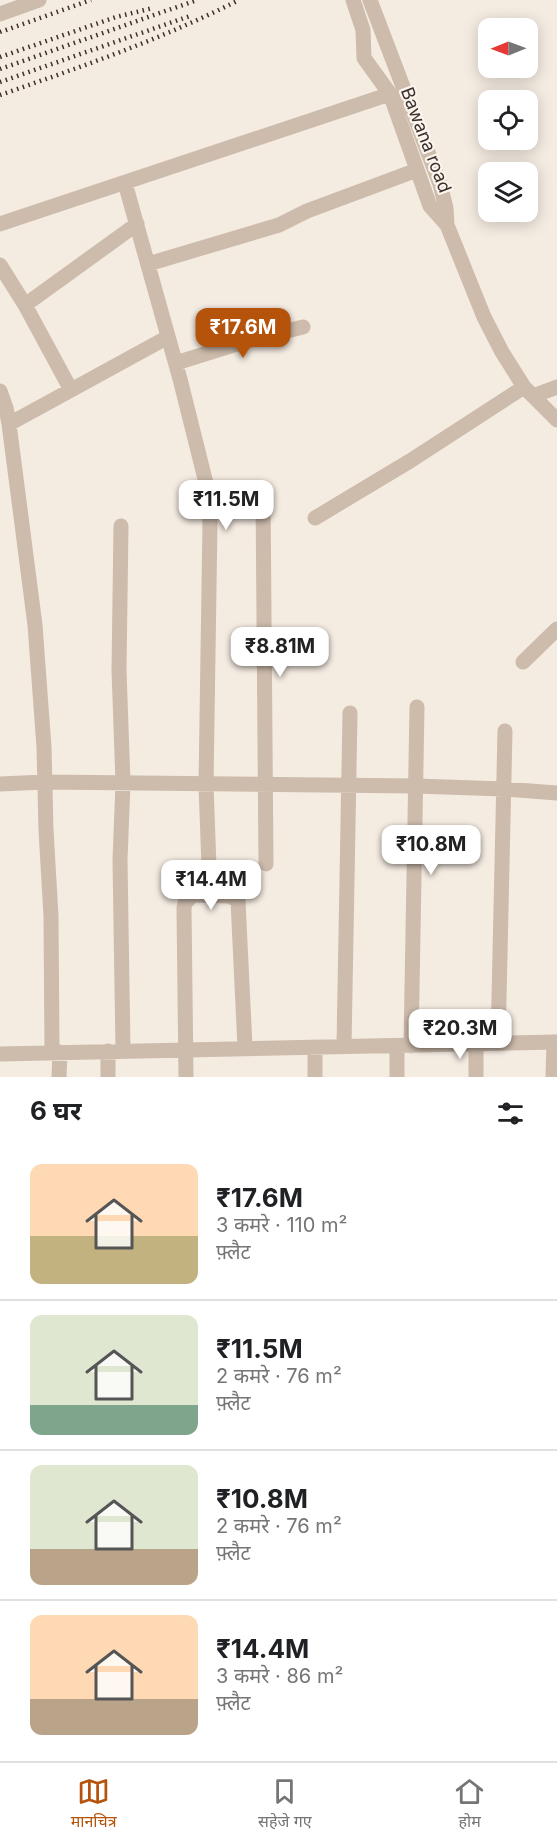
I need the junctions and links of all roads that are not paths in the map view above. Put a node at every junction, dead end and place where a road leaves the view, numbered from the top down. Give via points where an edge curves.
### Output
1 (39, 0) edge
2 (353, 0) edge
3 (370, 0) edge
4 (0, 14) edge
5 (390, 94) junction
6 (417, 170) junction
7 (125, 183) junction
8 (0, 224) edge
9 (137, 224) junction
10 (447, 225) junction
11 (148, 264) junction
12 (0, 265) edge
13 (25, 305) junction
14 (303, 327) dead end
15 (168, 337) junction
16 (176, 363) junction
17 (557, 387) edge
18 (71, 390) junction
19 (0, 391) edge
20 (529, 391) junction
21 (557, 420) edge
22 (9, 424) junction
23 (263, 493) dead end
24 (315, 518) dead end
25 (121, 526) dead end
26 (557, 629) edge
27 (523, 662) dead end
28 (417, 706) dead end
29 (350, 713) dead end
30 (505, 730) dead end
31 (45, 782) junction
32 (123, 783) junction
33 (0, 784) edge
34 (206, 785) junction
35 (264, 785) junction
36 (348, 786) junction
37 (416, 786) junction
38 (504, 789) junction
39 (557, 793) edge
40 (266, 864) dead end
41 (210, 894) junction
42 (556, 1042) edge
43 (498, 1043) junction
44 (476, 1044) junction
45 (344, 1046) junction
46 (404, 1046) junction
47 (245, 1047) junction
48 (315, 1047) junction
49 (186, 1050) junction
50 (116, 1051) junction
51 (56, 1052) junction
52 (0, 1054) edge
53 (59, 1077) edge
54 (108, 1077) edge
55 (186, 1077) edge
56 (315, 1077) edge
57 (397, 1077) edge
58 (476, 1077) edge
59 (554, 1077) edge

1 - 4 street
2 - 5 street, Bawana road via 363,30 364,58
3 - 10 street, Bawana road via 440,184
5 - 6 street, Bawana road
5 - 7 street
6 - 10 street, Bawana road via 430,206
6 - 11 street via 279,225
7 - 8 street
7 - 9 street
9 - 11 street
9 - 13 street
10 - 20 street, Bawana road via 484,317
11 - 15 street
12 - 13 street
13 - 18 street
14 - 16 street
15 - 16 street
15 - 18 street
16 - 34 street via 207,487 210,522
17 - 20 street
18 - 22 street
19 - 22 street
20 - 21 street, Bawana road
20 - 24 street
22 - 31 street via 34,625
23 - 35 street
25 - 32 street via 119,670
26 - 27 street
28 - 37 street
29 - 36 street
30 - 38 street
31 - 32 street
31 - 33 street
31 - 51 street
32 - 34 street
32 - 50 street
34 - 35 street
34 - 41 street
35 - 36 street
35 - 40 street
36 - 37 street
36 - 45 street
37 - 38 street
37 - 46 street
38 - 39 street
38 - 43 street
41 - 47 street via 234,897 240,906
41 - 49 street via 193,895 185,903
42 - 43 street
42 - 59 street
43 - 44 street
44 - 46 street
44 - 58 street
45 - 46 street
45 - 48 street
46 - 57 street
47 - 48 street
47 - 49 street
48 - 56 street
49 - 50 street
49 - 55 street
50 - 51 street
50 - 54 street
51 - 52 street
51 - 53 street

